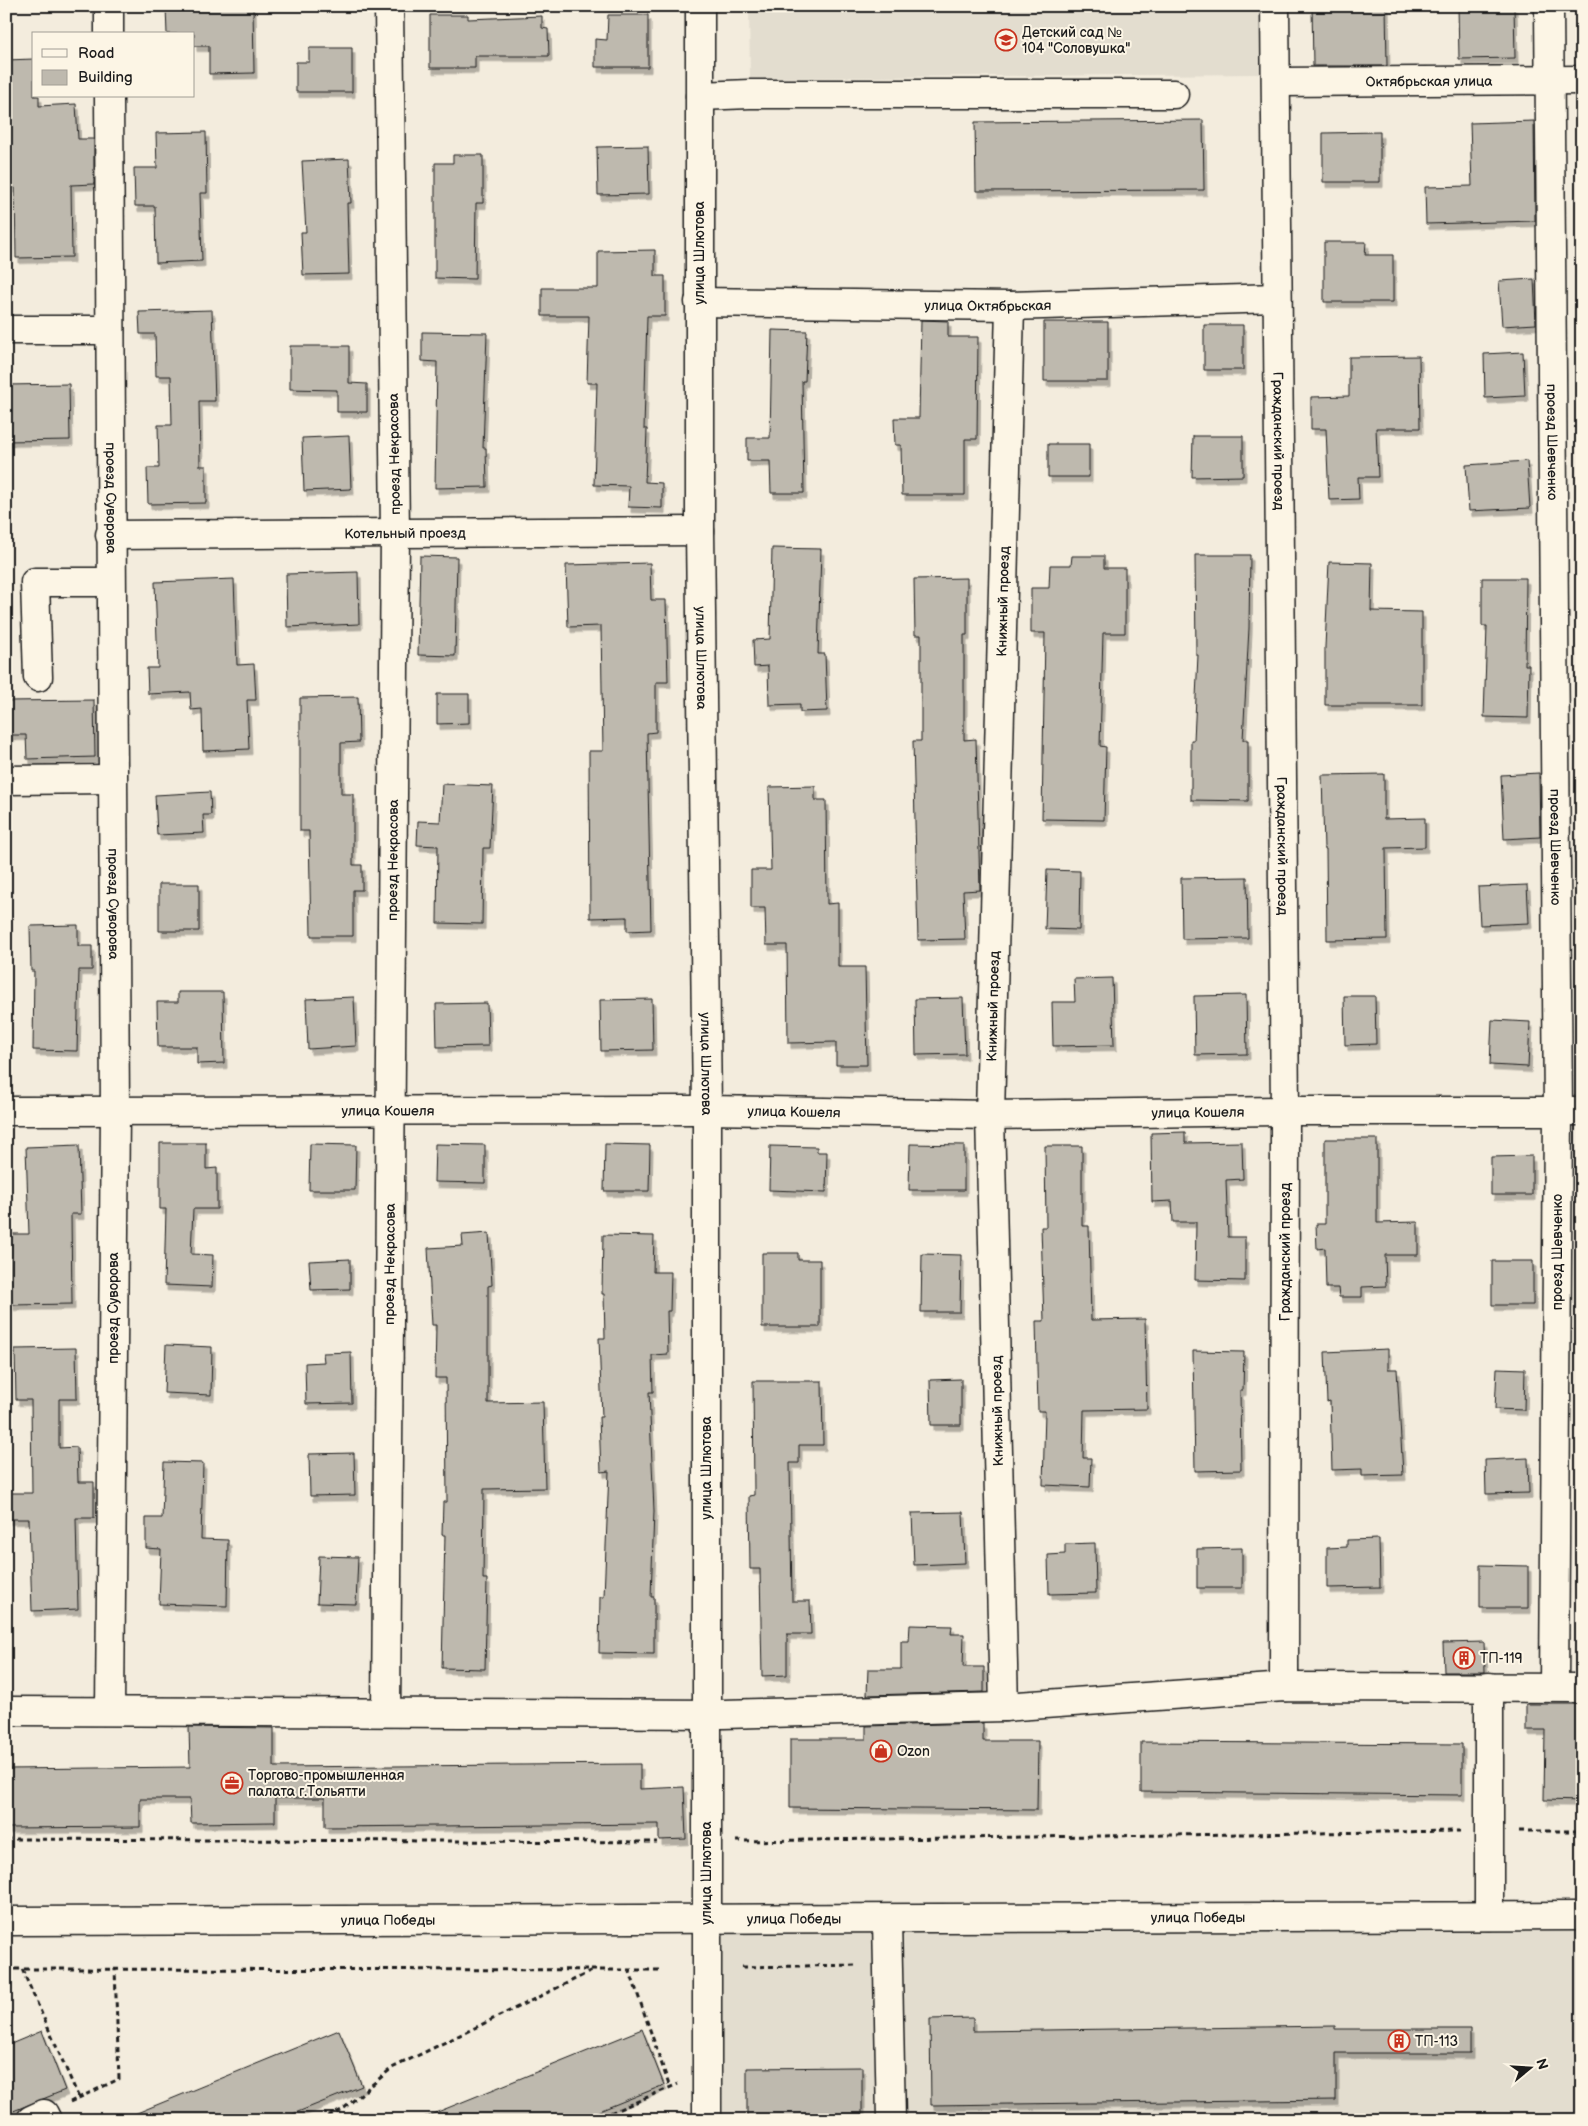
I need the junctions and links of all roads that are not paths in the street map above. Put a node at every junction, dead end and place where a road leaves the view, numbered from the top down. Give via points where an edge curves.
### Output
1 (109, 6) edge
2 (389, 6) edge
3 (700, 6) edge
4 (1275, 6) edge
5 (1548, 6) edge
6 (109, 32) edge
7 (1549, 80) junction
8 (1582, 80) edge
9 (1276, 82) junction
10 (1174, 94) dead end
11 (700, 96) junction
12 (109, 98) edge
13 (1277, 298) junction
14 (699, 302) junction
15 (1010, 306) junction
16 (6, 330) edge
17 (110, 330) junction
18 (700, 531) junction
19 (110, 534) junction
20 (395, 534) junction
21 (111, 582) junction
22 (38, 677) dead end
23 (112, 779) junction
24 (6, 780) edge
25 (390, 1110) junction
26 (707, 1110) junction
27 (6, 1111) edge
28 (115, 1111) junction
29 (1285, 1111) junction
30 (1570, 1111) edge
31 (990, 1115) junction
32 (1284, 1687) junction
33 (1489, 1687) junction
34 (1554, 1687) junction
35 (1582, 1688) edge
36 (1004, 1707) junction
37 (110, 1710) junction
38 (6, 1711) edge
39 (386, 1712) junction
40 (706, 1714) junction
41 (1489, 1916) junction
42 (1582, 1916) edge
43 (705, 1919) junction
44 (887, 1919) junction
45 (6, 1921) edge
46 (707, 2120) edge
47 (891, 2120) edge

1 - 6 street
2 - 20 street, проезд Некрасова
3 - 11 street, улица Шлютова
4 - 9 street, Гражданский проезд
5 - 7 street, проезд Шевченко
7 - 8 street, Октябрьская улица
7 - 9 street, Октябрьская улица
7 - 30 street, проезд Шевченко
9 - 13 street, Гражданский проезд
10 - 11 street
11 - 14 street, улица Шлютова
12 - 17 street, проезд Суворова
13 - 15 street, улица Октябрьская
13 - 29 street, Гражданский проезд
14 - 15 street, улица Октябрьская
14 - 18 street, улица Шлютова
15 - 31 street, Книжный проезд
16 - 17 street
17 - 19 street, проезд Суворова
18 - 20 street, Котельный проезд
18 - 26 street, улица Шлютова
19 - 20 street, Котельный проезд
19 - 21 street, проезд Суворова
20 - 25 street, проезд Некрасова
21 - 22 street via 35,582
21 - 23 street, проезд Суворова
23 - 24 street
23 - 28 street, проезд Суворова
25 - 26 street, улица Кошеля
25 - 28 street, улица Кошеля
25 - 39 street, проезд Некрасова
26 - 31 street, улица Кошеля
26 - 40 street, улица Шлютова
27 - 28 street, улица Кошеля
28 - 37 street, проезд Суворова
29 - 30 street, улица Кошеля
29 - 31 street, улица Кошеля
29 - 32 street, Гражданский проезд
30 - 34 street, проезд Шевченко
31 - 36 street, Книжный проезд
32 - 33 street
32 - 36 street
33 - 34 street
33 - 41 street
34 - 35 street
36 - 40 street
37 - 38 street
37 - 39 street
39 - 40 street
40 - 43 street, улица Шлютова
41 - 42 street, улица Победы
41 - 44 street, улица Победы
43 - 44 street, улица Победы
43 - 45 street, улица Победы
43 - 46 street, улица Шлютова
44 - 47 street

